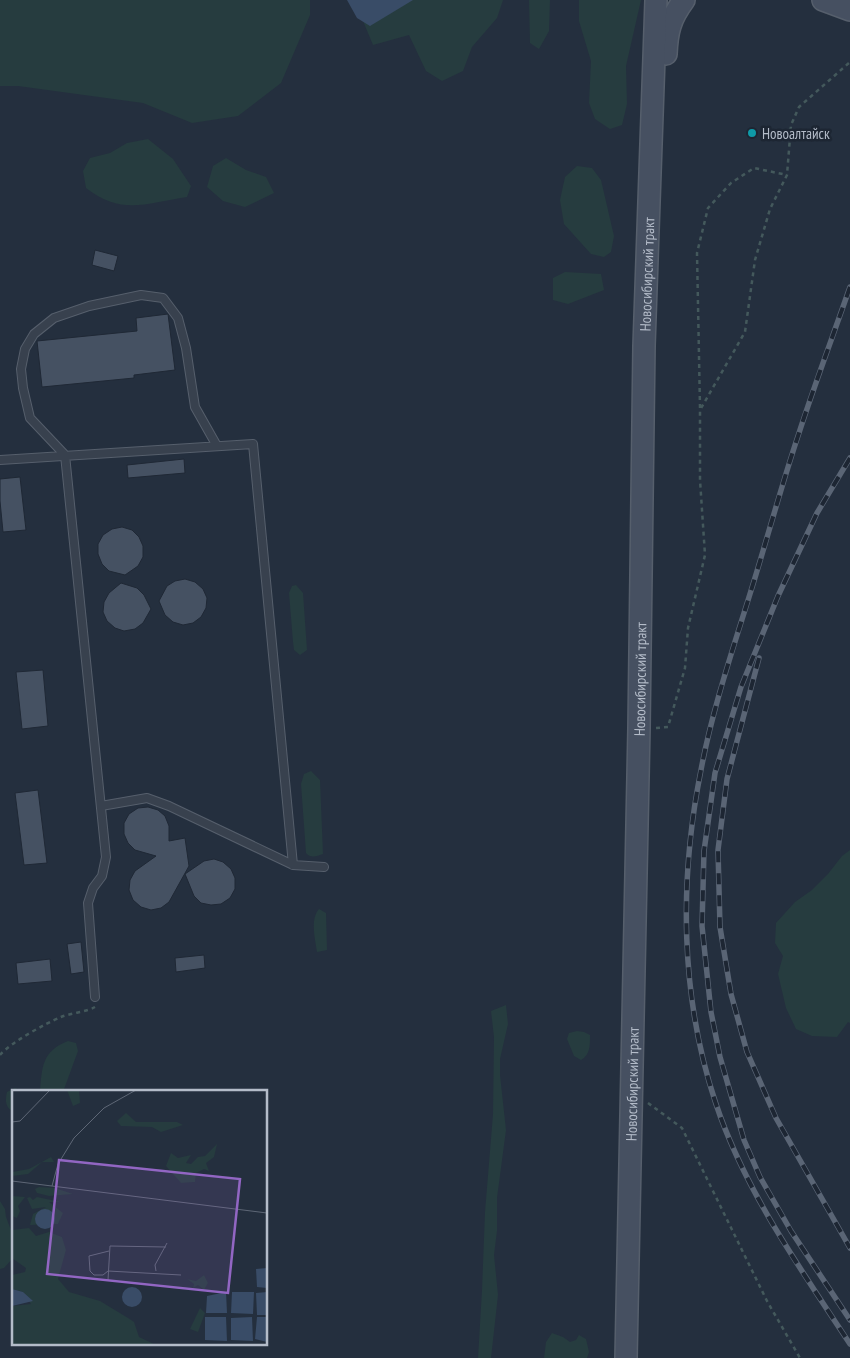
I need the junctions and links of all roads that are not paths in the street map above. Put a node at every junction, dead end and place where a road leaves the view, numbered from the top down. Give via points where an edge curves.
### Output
1 (656, 0) edge
2 (684, 0) edge
3 (823, 0) edge
4 (850, 10) edge
5 (646, 303) junction
6 (217, 446) junction
7 (65, 455) junction
8 (0, 460) edge
9 (101, 806) junction
10 (293, 865) junction
11 (324, 867) dead end
12 (95, 997) road end
13 (626, 1358) edge

1 - 5 main road, Новосибирский тракт
2 - 5 main road via 675,12 667,36 653,255
3 - 4 main road
5 - 13 main road, Новосибирский тракт
6 - 7 lane
6 - 7 lane via 195,407 178,318 163,298 141,294 54,318 34,334 25,349 22,388 30,418
6 - 10 lane via 253,444
7 - 8 lane
7 - 9 lane
9 - 10 lane via 147,798
9 - 12 lane via 106,857 102,876 88,903
10 - 11 lane

